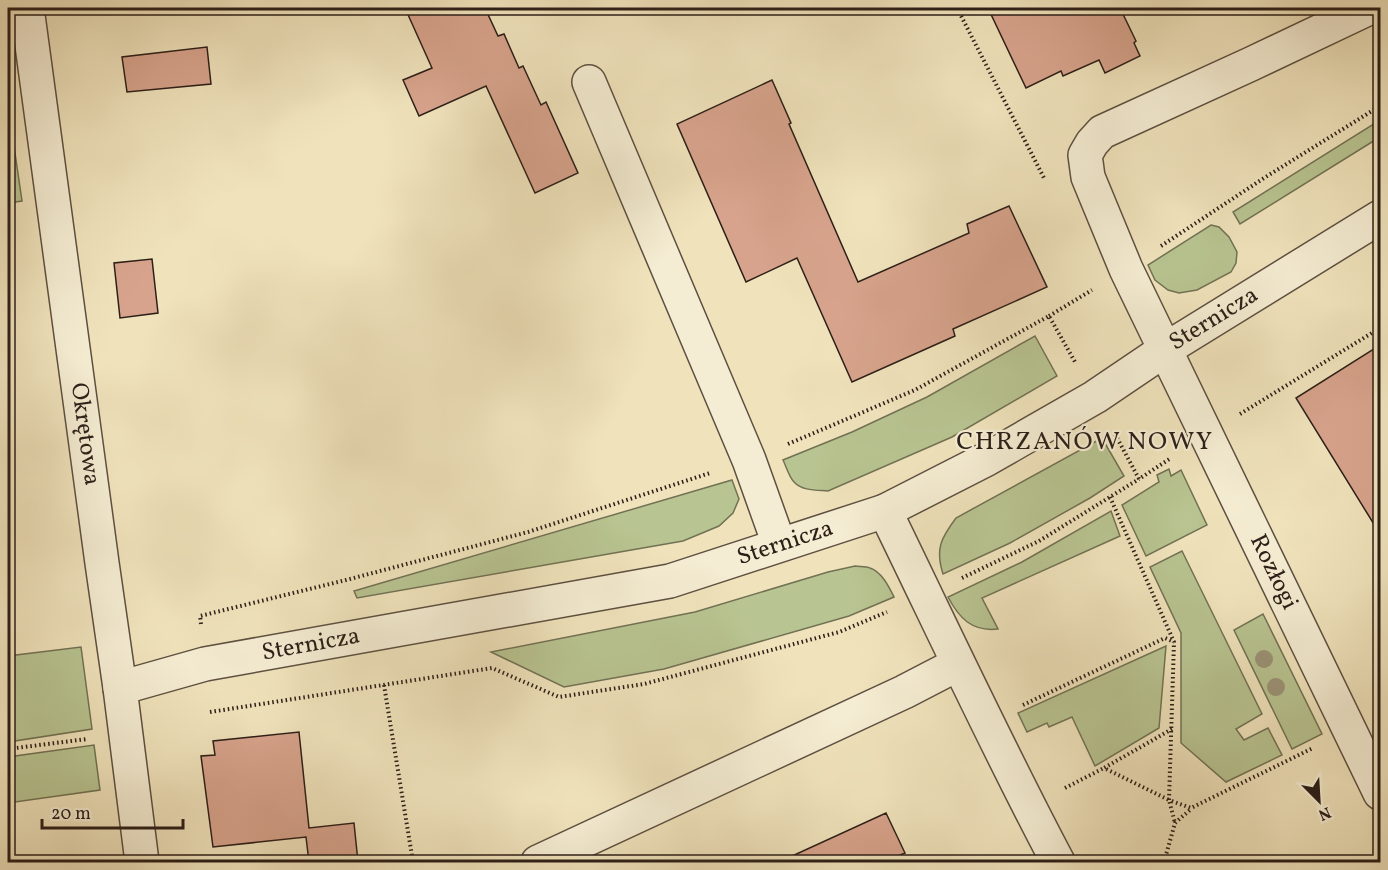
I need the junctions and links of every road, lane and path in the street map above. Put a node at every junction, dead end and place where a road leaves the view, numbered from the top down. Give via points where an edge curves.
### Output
1 (27, 8) edge
2 (957, 8) edge
3 (1369, 8) edge
4 (589, 82) dead end
5 (1380, 106) edge
6 (1264, 178) dead end
7 (1046, 183) dead end
8 (1380, 216) edge
9 (1166, 349) junction
10 (749, 460) junction
11 (1139, 479) dead end
12 (1110, 497) junction
13 (885, 511) junction
14 (779, 544) junction
15 (926, 595) junction
16 (201, 625) dead end
17 (1174, 642) junction
18 (958, 664) junction
19 (384, 685) junction
20 (120, 688) junction
21 (210, 712) dead end
22 (987, 722) junction
23 (1172, 729) junction
24 (1350, 730) junction
25 (88, 739) dead end
26 (8, 749) edge
27 (1380, 793) edge
28 (1169, 800) junction
29 (1191, 808) junction
30 (1174, 823) junction
31 (142, 862) edge
32 (413, 862) edge
33 (538, 862) edge
34 (1058, 862) edge
35 (1164, 862) edge

1 - 20 street, Okrętowa
2 - 7 path
3 - 9 street, Rozłogi via 1102,132 1092,142 1085,155 1088,177 1126,269
4 - 10 street
5 - 6 path
8 - 9 street, Sternicza
9 - 13 street, Sternicza via 1095,397 1017,442
9 - 24 street, Rozłogi
10 - 14 street
10 - 16 path via 528,532 200,616
11 - 12 path
12 - 15 path via 1039,541
12 - 17 path
13 - 14 street, Sternicza
13 - 15 street
14 - 20 street, Sternicza via 670,581 205,664
15 - 18 street
15 - 19 path via 839,632 644,684 559,697 492,668
17 - 22 path via 1165,638
17 - 23 path
18 - 22 street
18 - 33 street
19 - 21 path
19 - 32 path
20 - 31 street, Okrętowa
22 - 34 street
23 - 28 path
23 - 28 path via 1104,768
24 - 27 street, Rozłogi
24 - 29 path
25 - 26 path
28 - 29 path
28 - 30 path
29 - 30 path
30 - 35 path

